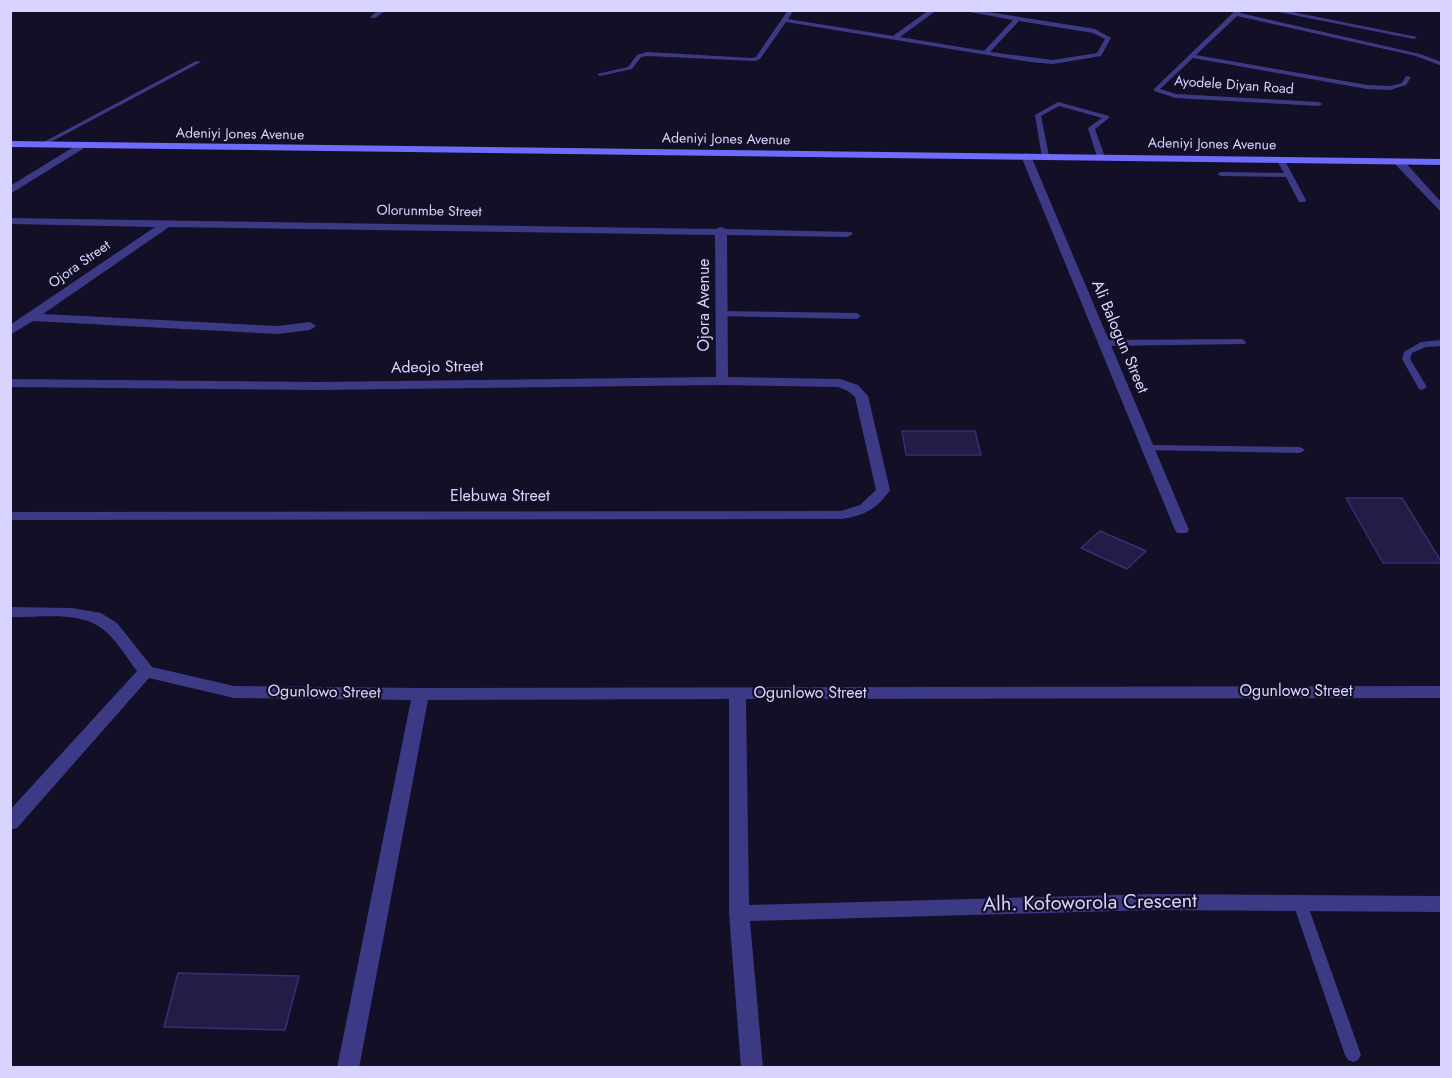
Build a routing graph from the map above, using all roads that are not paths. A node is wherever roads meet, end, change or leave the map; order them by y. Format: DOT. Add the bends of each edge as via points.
graph roads {
  1 [pos="15,10"];
  2 [pos="384,10"];
  3 [pos="791,10"];
  4 [pos="934,10"];
  5 [pos="962,10"];
  6 [pos="1274,11"];
  7 [pos="10,12"];
  8 [pos="1238,12"];
  9 [pos="373,16"];
  10 [pos="1017,19"];
  11 [pos="785,20"];
  12 [pos="1414,37"];
  13 [pos="894,38"];
  14 [pos="985,53"];
  15 [pos="1190,56"];
  16 [pos="198,62"];
  17 [pos="1442,64"];
  18 [pos="600,74"];
  19 [pos="1408,77"];
  20 [pos="1319,104"];
  21 [pos="10,144"];
  22 [pos="43,144"];
  23 [pos="84,145"];
  24 [pos="1026,156"];
  25 [pos="1045,156"];
  26 [pos="1101,157"];
  27 [pos="1280,159"];
  28 [pos="1398,161"];
  29 [pos="1442,162"];
  30 [pos="1221,174"];
  31 [pos="1289,176"];
  32 [pos="10,191"];
  33 [pos="1302,200"];
  34 [pos="1442,210"];
  35 [pos="10,221"];
  36 [pos="166,224"];
  37 [pos="721,230"];
  38 [pos="847,234"];
  39 [pos="721,314"];
  40 [pos="857,316"];
  41 [pos="31,317"];
  42 [pos="310,326"];
  43 [pos="10,331"];
  44 [pos="1242,342"];
  45 [pos="1104,343"];
  46 [pos="1442,343"];
  47 [pos="722,381"];
  48 [pos="10,383"];
  49 [pos="1422,387"];
  50 [pos="861,396"];
  51 [pos="1148,448"];
  52 [pos="1300,450"];
  53 [pos="10,516"];
  54 [pos="1182,530"];
  55 [pos="10,612"];
  56 [pos="146,670"];
  57 [pos="1442,692"];
  58 [pos="421,694"];
  59 [pos="737,694"];
  60 [pos="10,823"];
  61 [pos="1300,903"];
  62 [pos="1442,904"];
  63 [pos="740,913"];
  64 [pos="1353,1055"];
  65 [pos="348,1068"];
  66 [pos="752,1068"];
  1 -- 7 [label="lane"];
  2 -- 9 [label="lane"];
  3 -- 11 [label="lane"];
  4 -- 13 [label="lane"];
  5 -- 10 [label="lane"];
  6 -- 12 [label="lane"];
  8 -- 15 [label="lane, Ayodele Diyan Road"];
  8 -- 17 [label="lane"];
  10 -- 14 [label="lane"];
  10 -- 14 [label="lane" via="1095,31 1108,38 1099,55 1053,62"];
  11 -- 13 [label="lane"];
  11 -- 18 [label="lane" via="758,58 643,55 630,68"];
  13 -- 14 [label="lane"];
  15 -- 19 [label="lane" via="1367,87 1390,88 1404,84"];
  15 -- 20 [label="lane, Ayodele Diyan Road" via="1156,90 1186,97"];
  16 -- 22 [label="lane"];
  21 -- 22 [label="street, Adeniyi Jones Avenue"];
  22 -- 23 [label="street, Adeniyi Jones Avenue"];
  23 -- 24 [label="street, Adeniyi Jones Avenue"];
  23 -- 32 [label="street"];
  24 -- 25 [label="street, Adeniyi Jones Avenue"];
  24 -- 45 [label="street, Ali Balogun Street"];
  25 -- 26 [label="street, Adeniyi Jones Avenue"];
  25 -- 26 [label="lane" via="1038,115 1058,104 1107,117 1091,128"];
  26 -- 27 [label="street, Adeniyi Jones Avenue"];
  27 -- 28 [label="street, Adeniyi Jones Avenue"];
  27 -- 31 [label="lane"];
  28 -- 29 [label="street, Adeniyi Jones Avenue"];
  28 -- 34 [label="street"];
  30 -- 31 [label="lane"];
  31 -- 33 [label="lane"];
  35 -- 36 [label="street, Olorunmbe Street"];
  36 -- 37 [label="street, Olorunmbe Street"];
  36 -- 41 [label="street, Ojora Street"];
  37 -- 38 [label="street, Olorunmbe Street"];
  37 -- 39 [label="street, Ojora Avenue"];
  39 -- 40 [label="lane"];
  39 -- 47 [label="street, Ojora Avenue"];
  41 -- 42 [label="street" via="278,330"];
  41 -- 43 [label="street, Ojora Street"];
  44 -- 45 [label="lane"];
  45 -- 51 [label="street, Ali Balogun Street"];
  46 -- 49 [label="lane" via="1424,344 1408,351 1406,359"];
  47 -- 48 [label="street, Adeojo Street" via="318,386"];
  47 -- 50 [label="street, Adeojo Street" via="840,383"];
  50 -- 53 [label="street, Elebuwa Street" via="883,490 875,503 862,512 841,515"];
  51 -- 52 [label="lane"];
  51 -- 54 [label="street, Ali Balogun Street"];
  55 -- 56 [label="street" via="95,617 111,627"];
  56 -- 58 [label="street, Ogunlowo Street" via="234,692"];
  56 -- 60 [label="street"];
  57 -- 59 [label="street, Ogunlowo Street"];
  58 -- 59 [label="street, Ogunlowo Street"];
  58 -- 65 [label="street"];
  59 -- 63 [label="street"];
  61 -- 62 [label="street, Alh. Kofoworola Crescent"];
  61 -- 63 [label="street, Alh. Kofoworola Crescent" via="1154,902"];
  61 -- 64 [label="lane"];
  63 -- 66 [label="street"];
}
